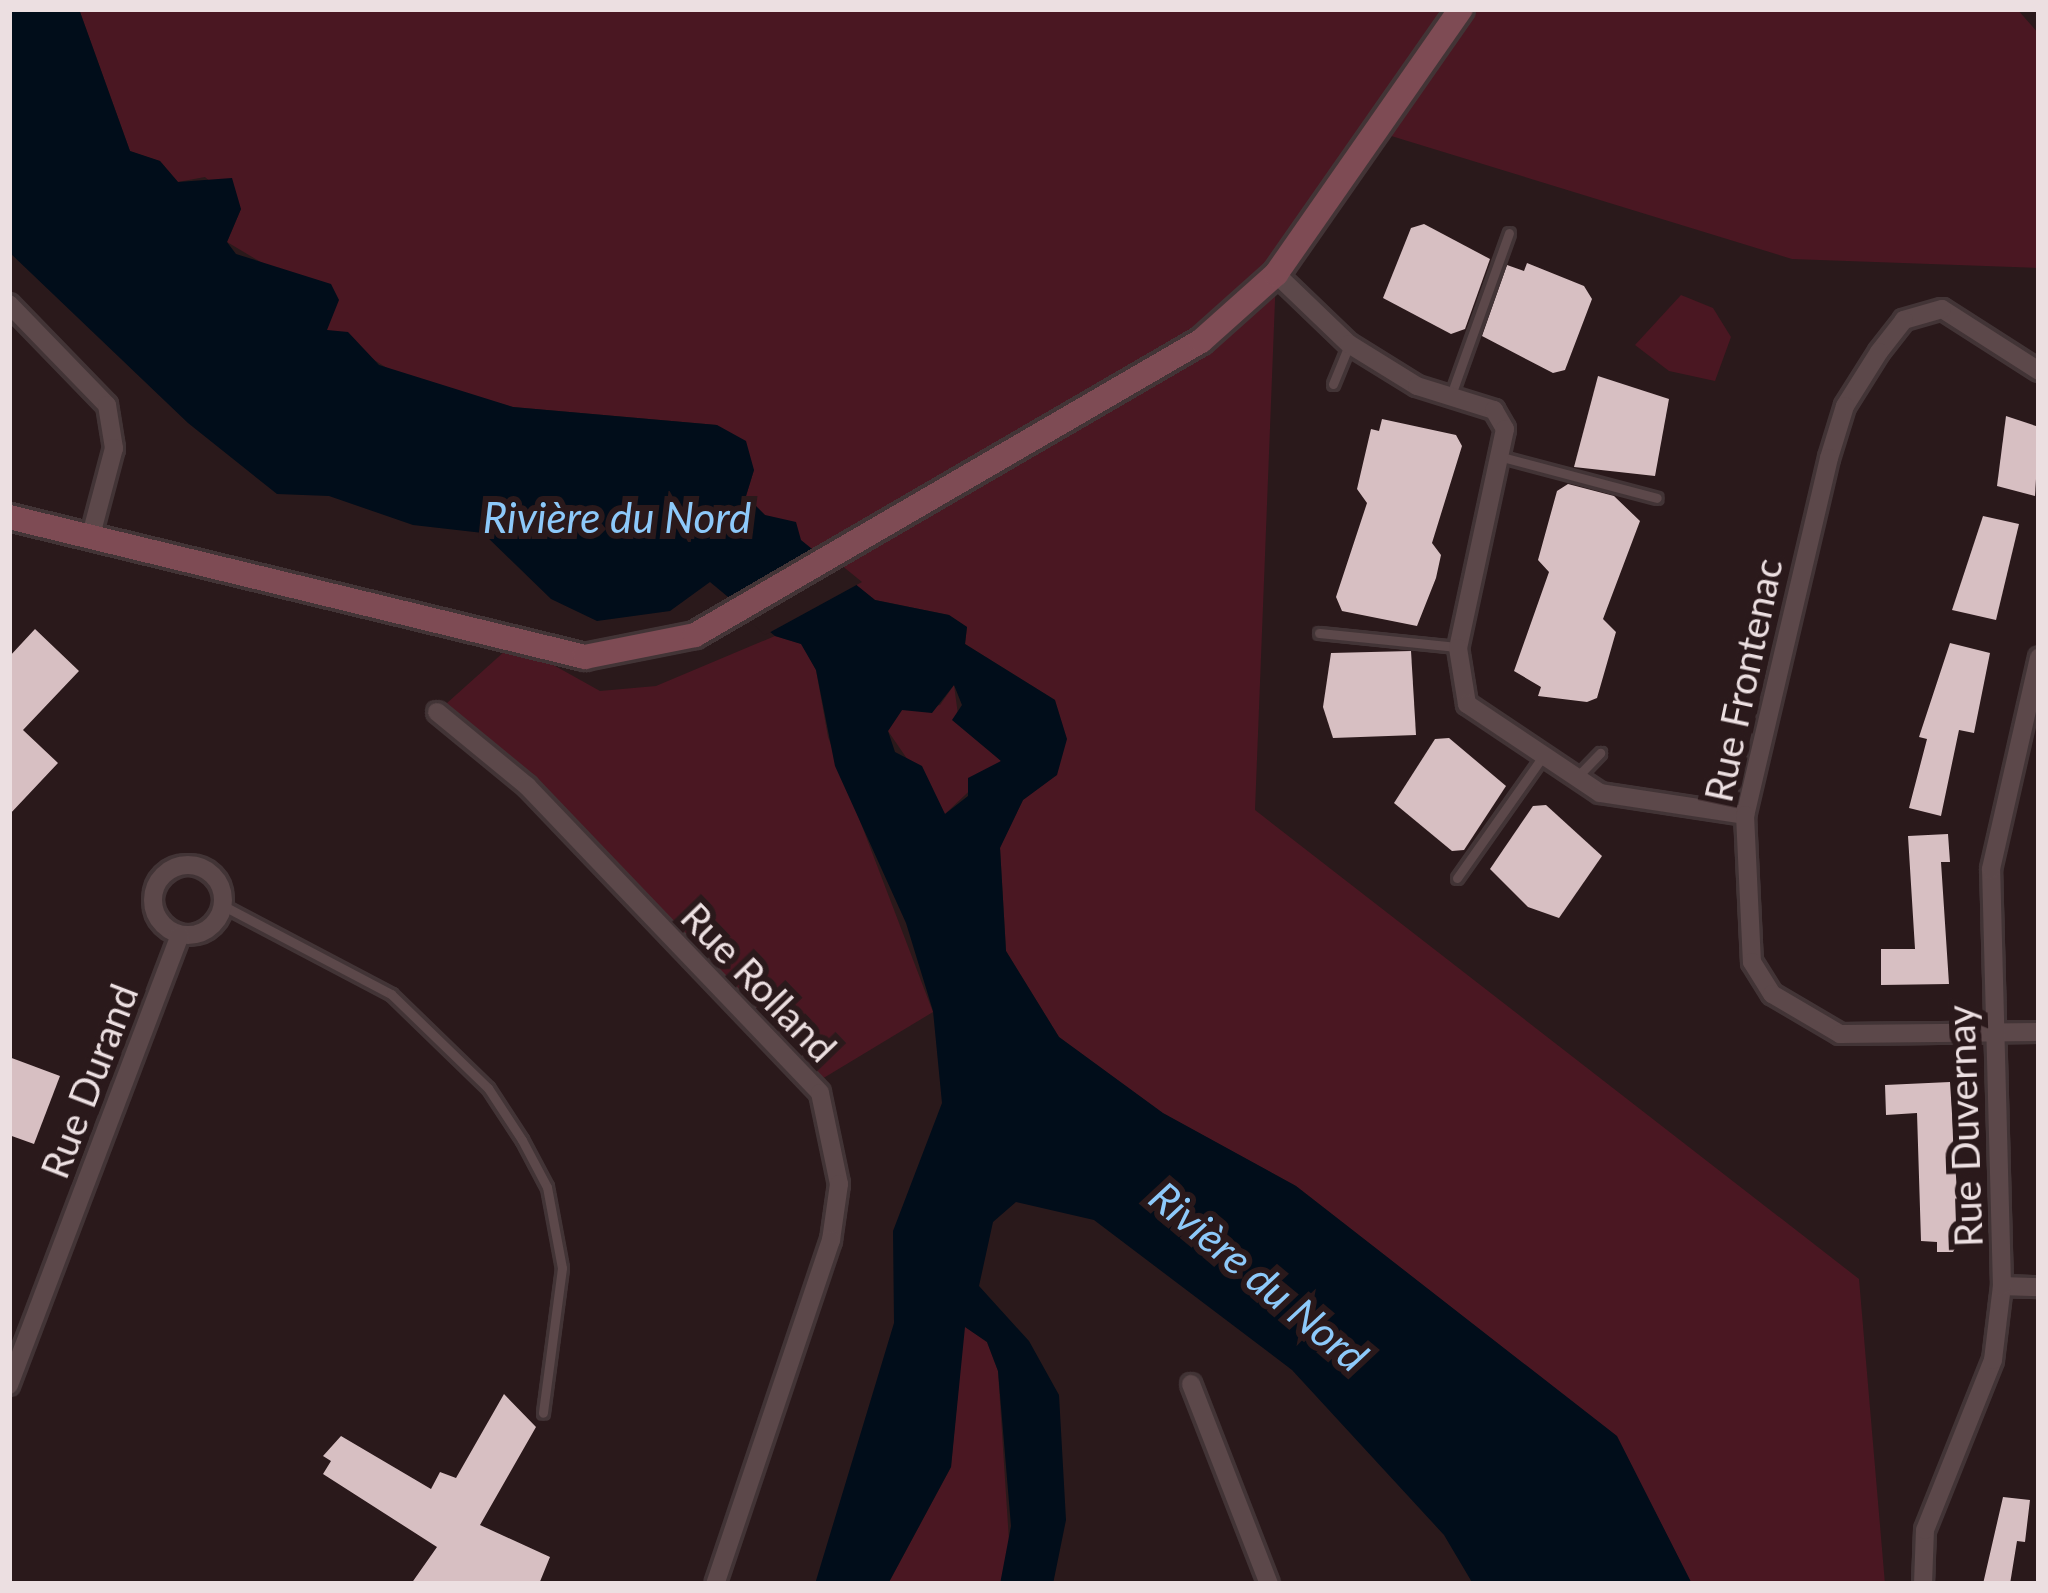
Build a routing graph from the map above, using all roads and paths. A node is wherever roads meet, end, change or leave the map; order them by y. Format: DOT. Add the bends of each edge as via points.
graph roads {
  1 [pos="1461,9"];
  2 [pos="1509,232"];
  3 [pos="1276,274"];
  4 [pos="9,304"];
  5 [pos="1349,344"];
  6 [pos="2039,371"];
  7 [pos="1334,384"];
  8 [pos="1451,395"];
  9 [pos="1502,457"];
  10 [pos="1657,498"];
  11 [pos="9,518"];
  12 [pos="90,539"];
  13 [pos="1319,633"];
  14 [pos="1458,647"];
  15 [pos="2039,657"];
  16 [pos="2035,688"];
  17 [pos="437,712"];
  18 [pos="1600,753"];
  19 [pos="1543,755"];
  20 [pos="1576,778"];
  21 [pos="1745,814"];
  22 [pos="1457,878"];
  23 [pos="224,906"];
  24 [pos="180,934"];
  25 [pos="1994,1031"];
  26 [pos="2039,1032"];
  27 [pos="2002,1286"];
  28 [pos="2039,1287"];
  29 [pos="1191,1384"];
  30 [pos="9,1385"];
  31 [pos="544,1413"];
  32 [pos="715,1584"];
  33 [pos="1270,1584"];
  34 [pos="1923,1584"];
  1 -- 3 [label="street"];
  2 -- 8 [label="lane"];
  3 -- 5 [label="street"];
  3 -- 12 [label="street" via="1151,379 731,617 639,653 585,657"];
  4 -- 12 [label="street" via="107,405 114,448"];
  5 -- 7 [label="lane"];
  5 -- 8 [label="street"];
  6 -- 21 [label="street, Rue Frontenac" via="1942,309 1904,320 1879,352 1845,406 1829,458"];
  8 -- 9 [label="street" via="1494,410 1505,430"];
  9 -- 10 [label="lane"];
  9 -- 14 [label="street"];
  11 -- 12 [label="street"];
  13 -- 14 [label="lane"];
  14 -- 19 [label="street" via="1467,704"];
  15 -- 16 [label="street, Rue Duvernay"];
  16 -- 25 [label="street, Rue Duvernay" via="1991,869"];
  17 -- 32 [label="street, Rue Rolland" via="527,785 820,1093 839,1184 831,1240"];
  18 -- 20 [label="lane"];
  19 -- 20 [label="street"];
  19 -- 22 [label="lane"];
  20 -- 21 [label="street" via="1629,803"];
  21 -- 25 [label="street, Rue Frontenac" via="1752,962 1772,994 1840,1034"];
  23 -- 24 [label="street" via="205,932"];
  23 -- 24 [label="street" via="208,870 166,872 153,906"];
  23 -- 31 [label="lane" via="391,994 488,1088 522,1140 547,1187 562,1268"];
  24 -- 30 [label="street, Rue Durand"];
  25 -- 26 [label="street, Rue Frontenac"];
  25 -- 27 [label="street, Rue Duvernay"];
  27 -- 28 [label="street"];
  27 -- 34 [label="street, Rue Duvernay" via="1993,1360 1924,1530"];
  29 -- 33 [label="street"];
}
